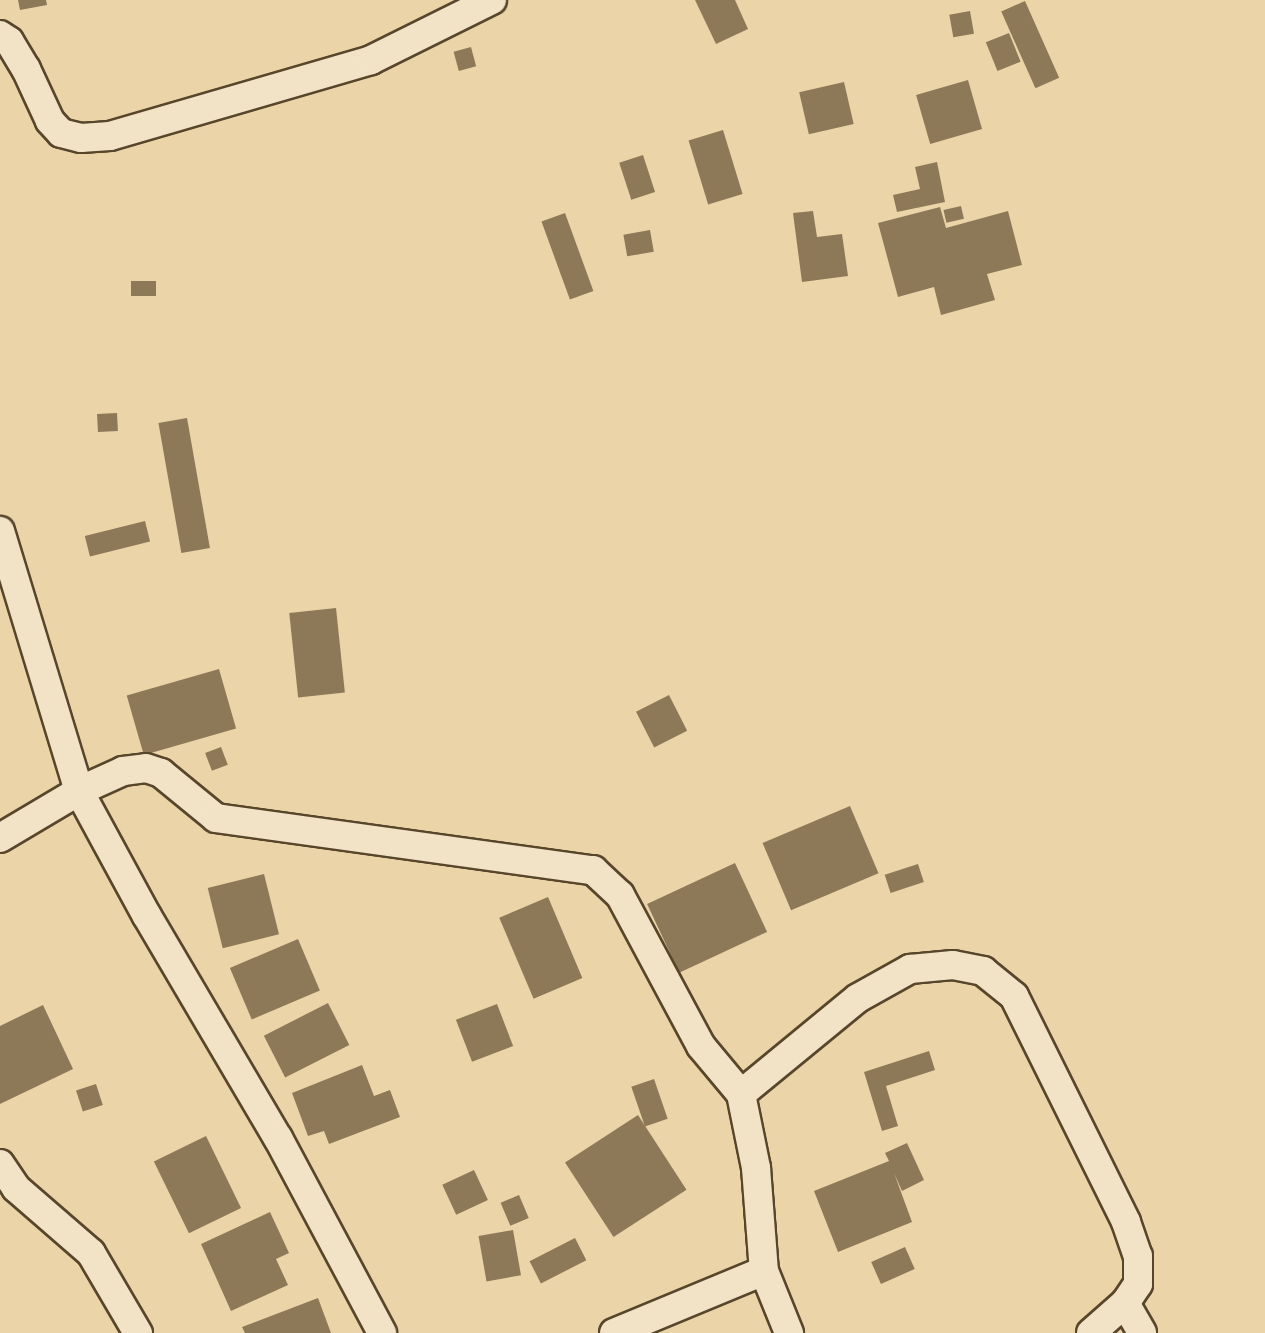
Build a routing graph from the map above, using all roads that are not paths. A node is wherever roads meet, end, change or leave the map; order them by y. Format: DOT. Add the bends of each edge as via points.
graph roads {
  1 [pos="492,0"];
  2 [pos="0,35"];
  3 [pos="0,531"];
  4 [pos="7,578"];
  5 [pos="79,791"];
  6 [pos="0,838"];
  7 [pos="741,1094"];
  8 [pos="0,1164"];
  9 [pos="764,1271"];
  10 [pos="1125,1303"];
  11 [pos="138,1333"];
  12 [pos="382,1333"];
  13 [pos="614,1333"];
  14 [pos="789,1333"];
  15 [pos="1091,1333"];
  16 [pos="1142,1333"];
  1 -- 2 [label="street" via="371,60 110,136 81,138 61,133 50,121 9,41"];
  3 -- 4 [label="street"];
  4 -- 5 [label="street"];
  5 -- 6 [label="street"];
  5 -- 7 [label="street" via="123,771 146,768 161,773 216,818 593,870 620,895 701,1046"];
  5 -- 12 [label="street" via="278,1138"];
  7 -- 9 [label="street" via="756,1168"];
  7 -- 10 [label="street" via="858,998 910,969 953,965 983,971 1014,996 1126,1222 1138,1256 1138,1284"];
  8 -- 11 [label="street" via="16,1188 90,1253"];
  9 -- 13 [label="street"];
  9 -- 14 [label="street"];
  10 -- 15 [label="street"];
  10 -- 16 [label="street"];
}
